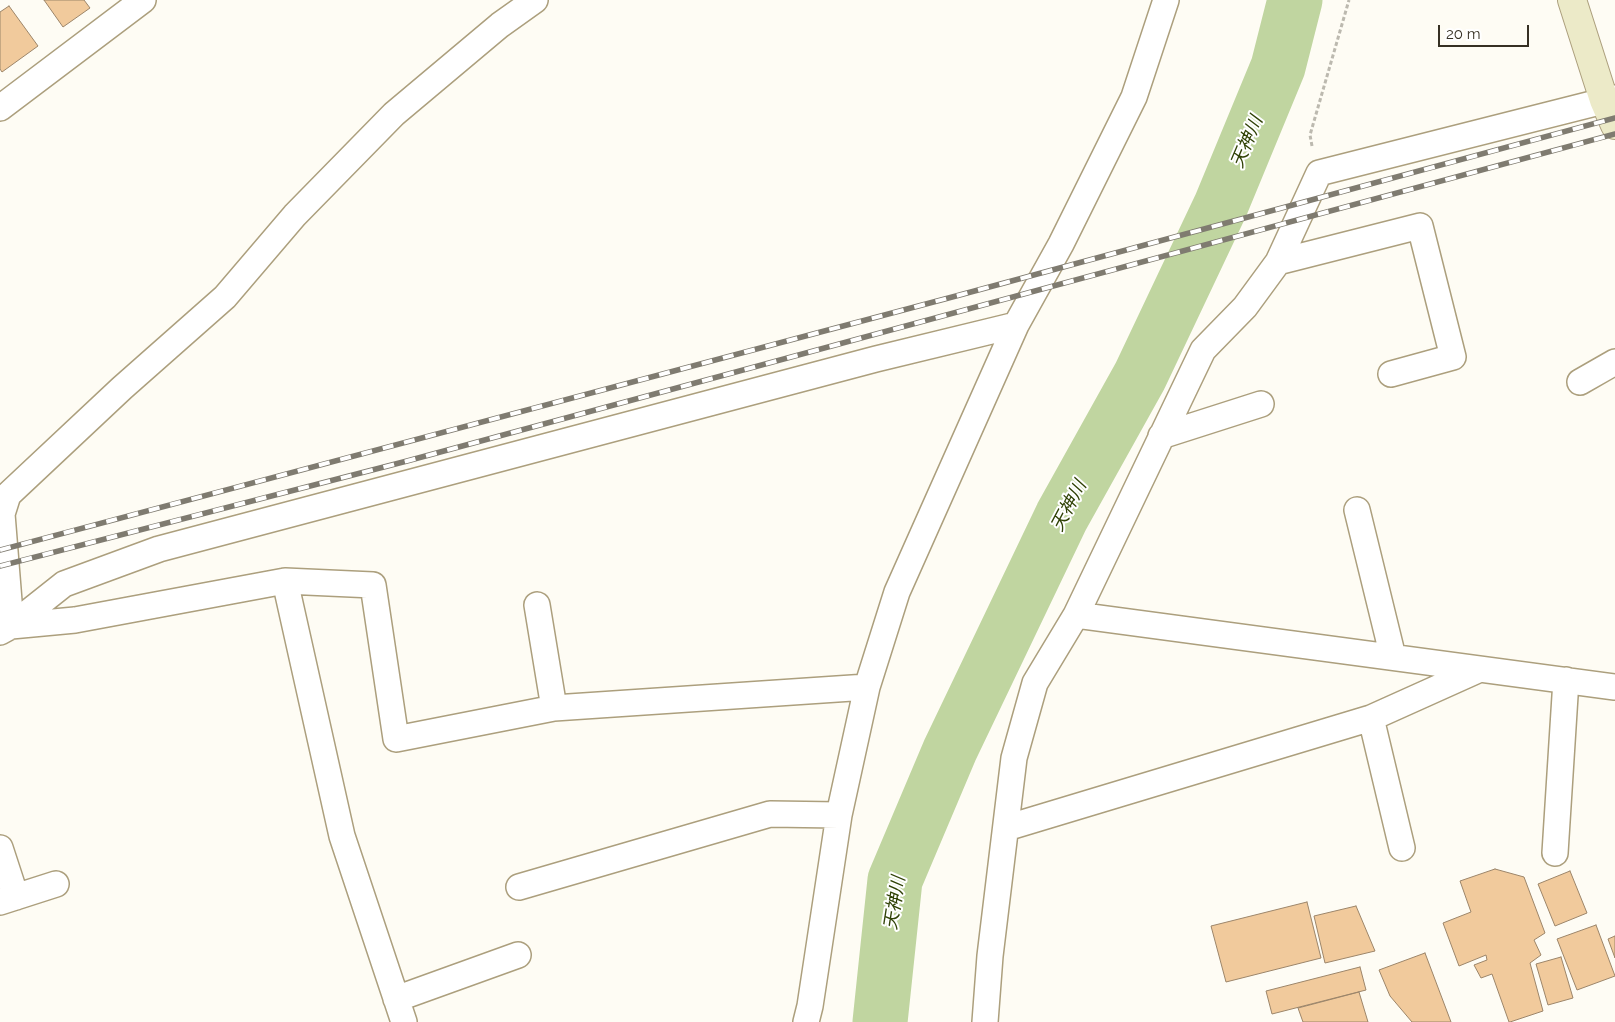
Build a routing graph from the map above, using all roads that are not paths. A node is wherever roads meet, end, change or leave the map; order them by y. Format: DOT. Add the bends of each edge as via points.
graph roads {
  1 [pos="143,0"];
  2 [pos="535,0"];
  3 [pos="1166,0"];
  4 [pos="1572,0"];
  5 [pos="115,8"];
  6 [pos="1609,99"];
  7 [pos="0,108"];
  8 [pos="1615,125"];
  9 [pos="1278,262"];
  10 [pos="1016,325"];
  11 [pos="1615,362"];
  12 [pos="1390,374"];
  13 [pos="1580,382"];
  14 [pos="1261,404"];
  15 [pos="1161,436"];
  16 [pos="4,494"];
  17 [pos="1357,510"];
  18 [pos="285,581"];
  19 [pos="537,605"];
  20 [pos="1076,615"];
  21 [pos="6,629"];
  22 [pos="1393,657"];
  23 [pos="1480,669"];
  24 [pos="1566,680"];
  25 [pos="867,687"];
  26 [pos="1615,687"];
  27 [pos="554,708"];
  28 [pos="1371,718"];
  29 [pos="839,815"];
  30 [pos="1006,828"];
  31 [pos="0,848"];
  32 [pos="1402,848"];
  33 [pos="1555,854"];
  34 [pos="56,884"];
  35 [pos="519,887"];
  36 [pos="8,900"];
  37 [pos="518,955"];
  38 [pos="400,1011"];
  39 [pos="806,1022"];
  40 [pos="985,1022"];
  1 -- 5 [label="street"];
  2 -- 16 [label="street" via="500,25 394,114 295,215 225,297"];
  3 -- 10 [label="street" via="1134,97 1062,244"];
  4 -- 6 [label="main road"];
  5 -- 7 [label="street"];
  6 -- 8 [label="main road"];
  6 -- 9 [label="street" via="1319,173"];
  9 -- 12 [label="street" via="1420,226 1452,357"];
  9 -- 15 [label="street" via="1245,307 1203,350"];
  10 -- 21 [label="street" via="876,359 159,549 64,584"];
  10 -- 25 [label="street" via="897,592"];
  11 -- 13 [label="street"];
  14 -- 15 [label="street"];
  15 -- 20 [label="street"];
  16 -- 21 [label="street"];
  17 -- 22 [label="street"];
  18 -- 21 [label="street" via="75,620"];
  18 -- 27 [label="street" via="373,585 396,739"];
  18 -- 38 [label="street" via="342,836"];
  19 -- 27 [label="street"];
  20 -- 22 [label="street"];
  20 -- 30 [label="street" via="1035,683 1014,758"];
  22 -- 23 [label="street"];
  23 -- 24 [label="street"];
  23 -- 28 [label="street"];
  24 -- 26 [label="street"];
  24 -- 33 [label="street"];
  25 -- 27 [label="street"];
  25 -- 29 [label="street"];
  28 -- 30 [label="street"];
  28 -- 32 [label="street"];
  29 -- 35 [label="street" via="770,814"];
  29 -- 39 [label="street"];
  30 -- 40 [label="street"];
  31 -- 36 [label="street"];
  34 -- 36 [label="street"];
  37 -- 38 [label="street"];
}
